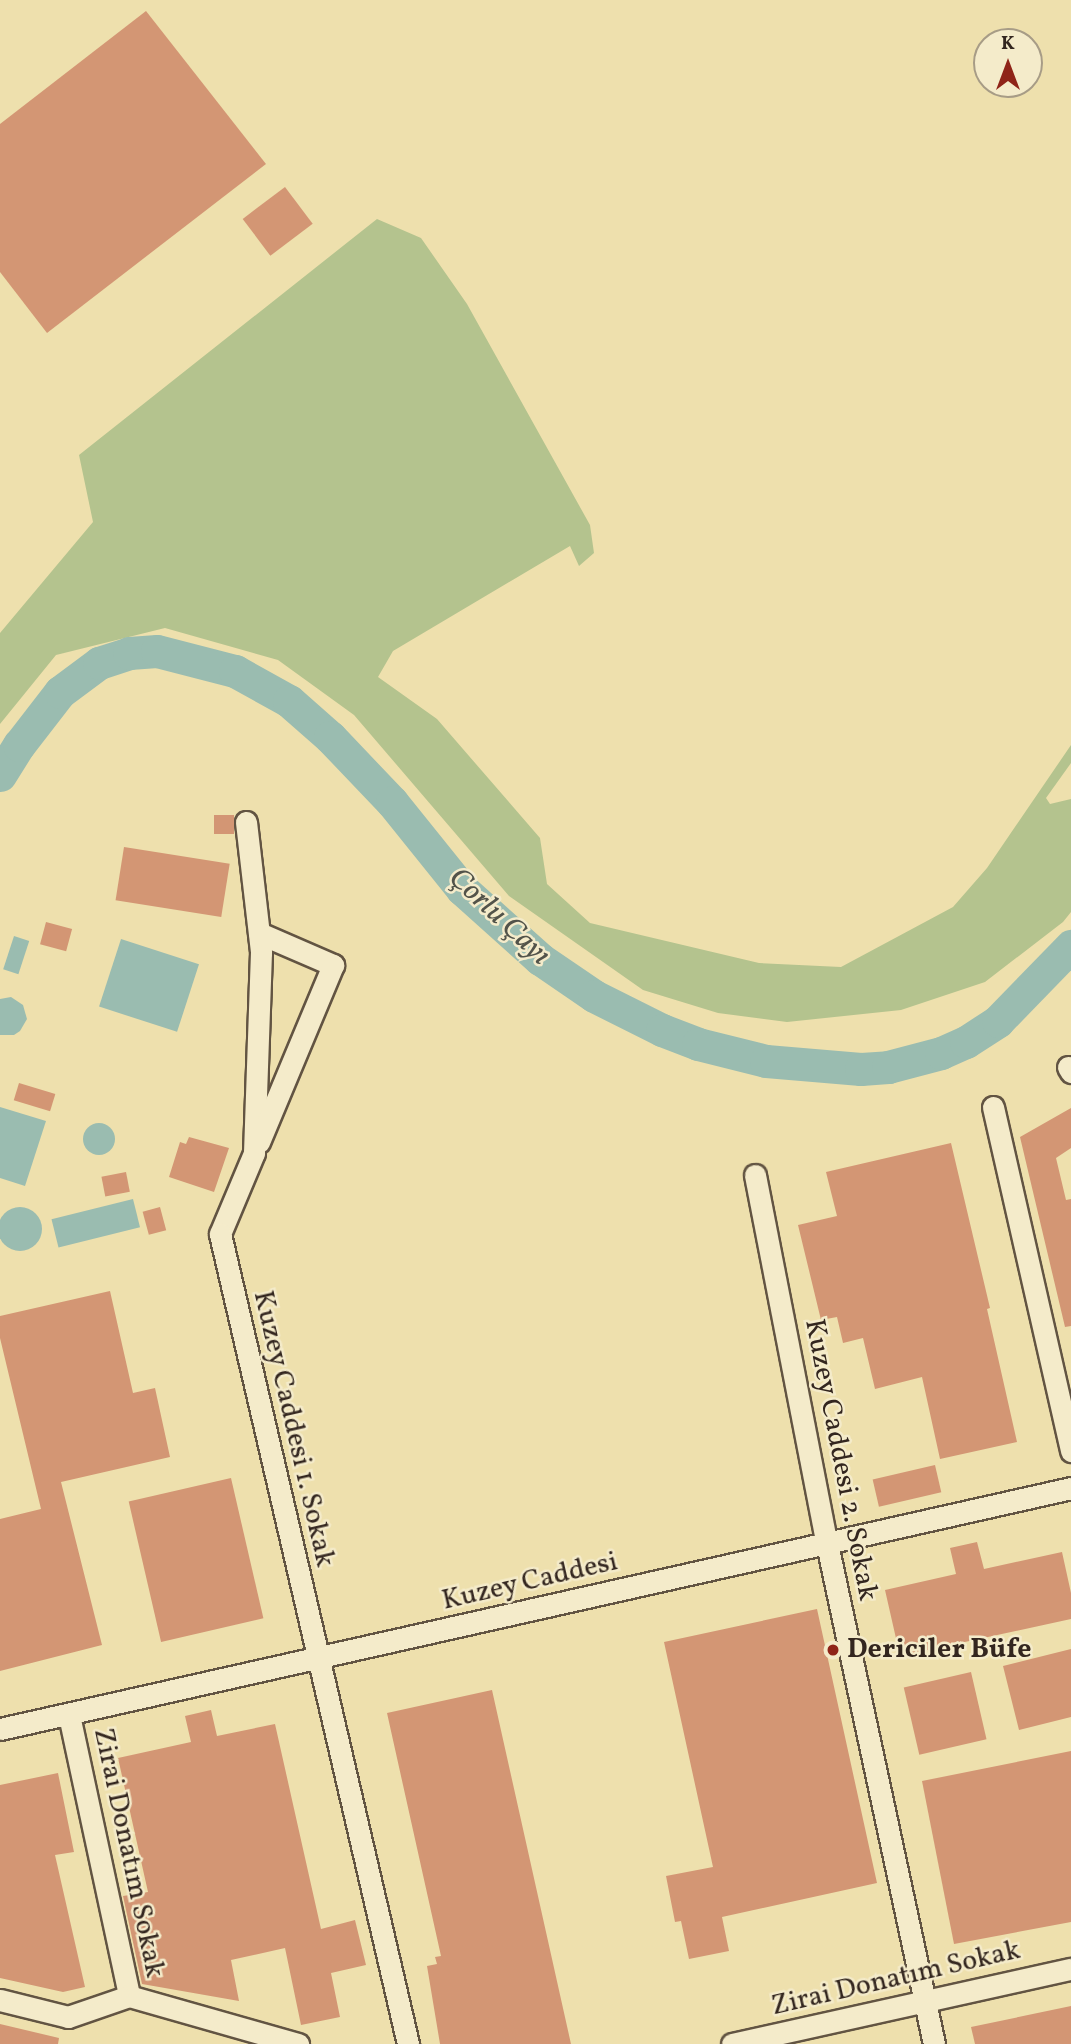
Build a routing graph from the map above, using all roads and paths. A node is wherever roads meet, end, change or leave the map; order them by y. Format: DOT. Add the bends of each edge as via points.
graph roads {
  1 [pos="246,822"];
  2 [pos="259,933"];
  3 [pos="993,1107"];
  4 [pos="254,1153"];
  5 [pos="755,1175"];
  6 [pos="1071,1451"];
  7 [pos="1071,1488"];
  8 [pos="827,1544"];
  9 [pos="316,1659"];
  10 [pos="69,1715"];
  11 [pos="0,1729"];
  12 [pos="1071,1969"];
  13 [pos="129,1996"];
  14 [pos="0,2000"];
  15 [pos="924,2003"];
  16 [pos="298,2044"];
  17 [pos="408,2044"];
  18 [pos="732,2044"];
  19 [pos="934,2044"];
  1 -- 2 [label="street, Kuzey Caddesi 1. Sokak"];
  2 -- 4 [label="street, Kuzey Caddesi 1. Sokak"];
  2 -- 4 [label="street" via="333,965"];
  3 -- 6 [label="street"];
  4 -- 9 [label="street, Kuzey Caddesi 1. Sokak" via="220,1234"];
  5 -- 8 [label="street, Kuzey Caddesi 2. Sokak"];
  7 -- 8 [label="street, Kuzey Caddesi"];
  8 -- 9 [label="street, Kuzey Caddesi"];
  8 -- 15 [label="street, Kuzey Caddesi 2. Sokak"];
  9 -- 10 [label="street, Kuzey Caddesi"];
  9 -- 17 [label="street, Kuzey Caddesi 1. Sokak"];
  10 -- 11 [label="street, Kuzey Caddesi"];
  10 -- 13 [label="street, Zirai Donatım Sokak"];
  12 -- 15 [label="street, Zirai Donatım Sokak"];
  13 -- 14 [label="street" via="68,2017"];
  13 -- 16 [label="street, Zirai Donatım Sokak"];
  15 -- 18 [label="street, Zirai Donatım Sokak"];
  15 -- 19 [label="street, Kuzey Caddesi 2. Sokak"];
}
